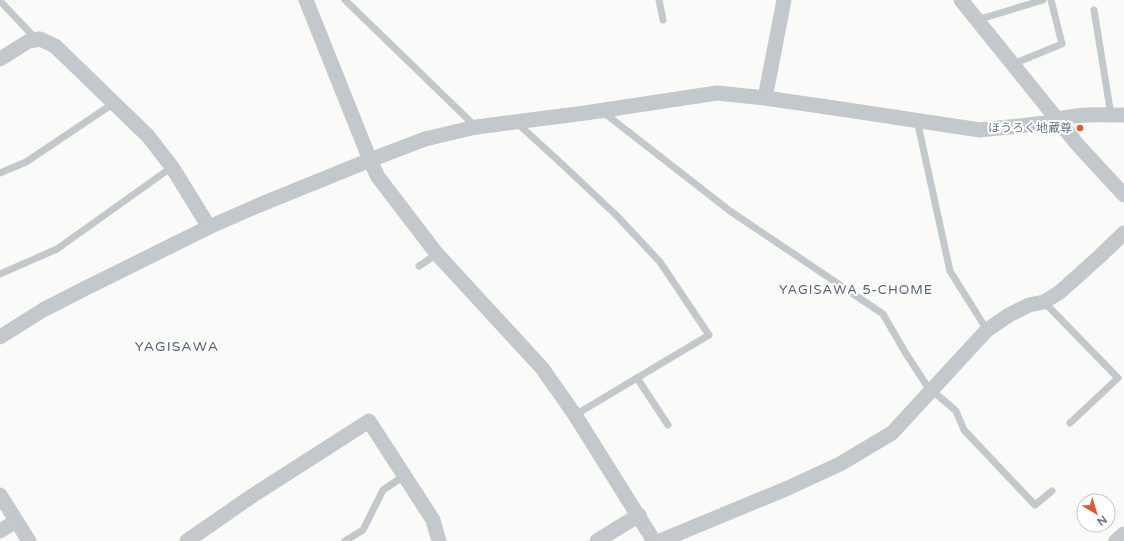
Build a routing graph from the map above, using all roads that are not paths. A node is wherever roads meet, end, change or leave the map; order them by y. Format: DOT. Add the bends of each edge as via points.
graph roads {
  1 [pos="306,0"];
  2 [pos="345,0"];
  3 [pos="659,0"];
  4 [pos="784,0"];
  5 [pos="961,0"];
  6 [pos="1043,0"];
  7 [pos="1051,0"];
  8 [pos="0,2"];
  9 [pos="1094,10"];
  10 [pos="663,20"];
  11 [pos="977,20"];
  12 [pos="36,40"];
  13 [pos="0,59"];
  14 [pos="1013,64"];
  15 [pos="765,98"];
  16 [pos="114,103"];
  17 [pos="602,111"];
  18 [pos="1117,115"];
  19 [pos="1056,118"];
  20 [pos="917,120"];
  21 [pos="516,122"];
  22 [pos="476,127"];
  23 [pos="370,160"];
  24 [pos="172,167"];
  25 [pos="0,173"];
  26 [pos="1124,195"];
  27 [pos="209,227"];
  28 [pos="1124,233"];
  29 [pos="437,254"];
  30 [pos="419,266"];
  31 [pos="0,274"];
  32 [pos="1044,302"];
  33 [pos="987,330"];
  34 [pos="0,337"];
  35 [pos="637,378"];
  36 [pos="932,390"];
  37 [pos="575,415"];
  38 [pos="1070,422"];
  39 [pos="668,425"];
  40 [pos="404,476"];
  41 [pos="1052,491"];
  42 [pos="0,495"];
  43 [pos="639,515"];
  44 [pos="16,521"];
  45 [pos="0,531"];
  46 [pos="1124,534"];
  47 [pos="29,541"];
  48 [pos="187,541"];
  49 [pos="345,541"];
  50 [pos="440,541"];
  51 [pos="597,541"];
  52 [pos="654,541"];
  53 [pos="660,541"];
  54 [pos="1116,541"];
  1 -- 23 [label="street"];
  2 -- 22 [label="lane"];
  3 -- 10 [label="lane"];
  4 -- 15 [label="street"];
  5 -- 11 [label="street"];
  6 -- 11 [label="lane"];
  7 -- 14 [label="lane" via="1062,44"];
  8 -- 12 [label="lane"];
  9 -- 18 [label="lane"];
  11 -- 14 [label="street"];
  12 -- 13 [label="street" via="29,41"];
  12 -- 16 [label="street" via="40,39 55,46"];
  14 -- 19 [label="street"];
  15 -- 17 [label="street" via="717,92"];
  15 -- 20 [label="street"];
  16 -- 24 [label="street" via="148,136"];
  16 -- 25 [label="lane" via="26,162"];
  17 -- 21 [label="street"];
  17 -- 36 [label="lane" via="730,211 884,314 905,352"];
  18 -- 19 [label="street"];
  19 -- 20 [label="street" via="1046,123 980,130"];
  19 -- 26 [label="street"];
  20 -- 33 [label="lane" via="950,272"];
  21 -- 22 [label="street"];
  21 -- 35 [label="lane" via="617,216 660,262 710,335"];
  22 -- 23 [label="street" via="425,140"];
  23 -- 27 [label="street"];
  23 -- 29 [label="street" via="378,177"];
  24 -- 27 [label="street"];
  24 -- 31 [label="lane" via="57,249"];
  27 -- 34 [label="street" via="62,300"];
  28 -- 32 [label="street" via="1060,292"];
  29 -- 30 [label="lane"];
  29 -- 37 [label="street" via="542,368"];
  32 -- 33 [label="street" via="1029,305"];
  32 -- 38 [label="lane" via="1118,378"];
  33 -- 36 [label="street"];
  35 -- 37 [label="lane"];
  35 -- 39 [label="lane"];
  36 -- 41 [label="lane" via="956,411 964,430 1035,505"];
  36 -- 53 [label="street" via="892,433 840,464"];
  37 -- 43 [label="street"];
  40 -- 48 [label="street" via="369,421"];
  40 -- 49 [label="lane" via="383,490 363,530"];
  40 -- 50 [label="street" via="433,520"];
  42 -- 44 [label="street"];
  43 -- 51 [label="street"];
  43 -- 52 [label="street"];
  44 -- 45 [label="street"];
  44 -- 47 [label="street"];
  46 -- 54 [label="street"];
}
